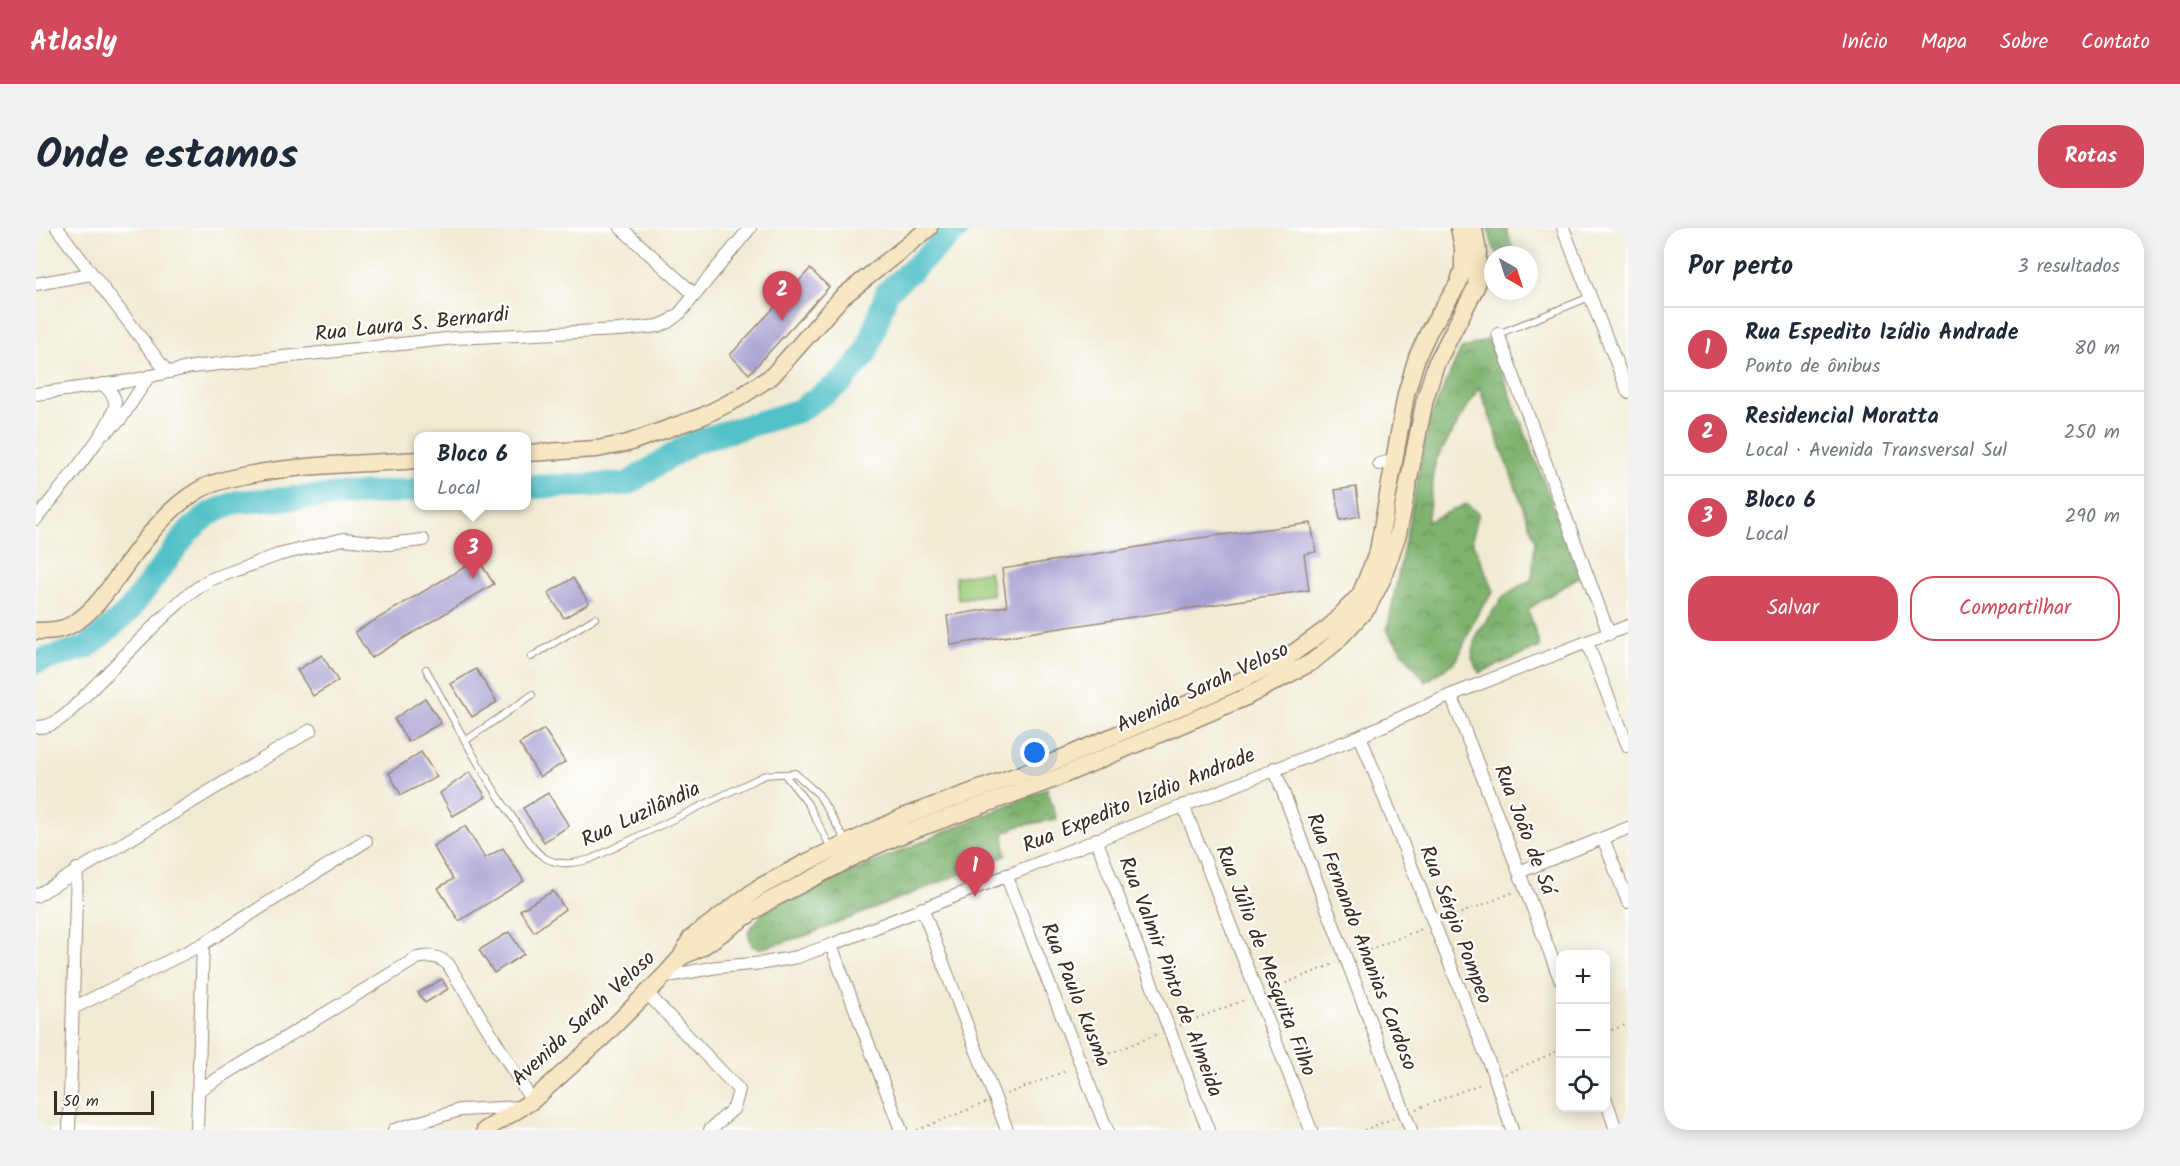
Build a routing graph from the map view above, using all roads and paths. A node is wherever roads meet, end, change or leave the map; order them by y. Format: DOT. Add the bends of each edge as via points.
graph roads {
  1 [pos="57,228"];
  2 [pos="621,228"];
  3 [pos="750,228"];
  4 [pos="929,228"];
  5 [pos="1459,228"];
  6 [pos="1474,228"];
  7 [pos="1563,228"];
  8 [pos="91,274"];
  9 [pos="36,284"];
  10 [pos="695,295"];
  11 [pos="1590,297"];
  12 [pos="1498,334"];
  13 [pos="167,372"];
  14 [pos="149,376"];
  15 [pos="103,384"];
  16 [pos="1628,392"];
  17 [pos="36,394"];
  18 [pos="102,434"];
  19 [pos="531,453"];
  20 [pos="414,460"];
  21 [pos="36,519"];
  22 [pos="423,540"];
  23 [pos="595,618"];
  24 [pos="1628,626"];
  25 [pos="36,631"];
  26 [pos="1609,634"];
  27 [pos="1587,642"];
  28 [pos="531,657"];
  29 [pos="426,669"];
  30 [pos="532,695"];
  31 [pos="1451,695"];
  32 [pos="36,727"];
  33 [pos="311,730"];
  34 [pos="1360,736"];
  35 [pos="465,741"];
  36 [pos="1628,746"];
  37 [pos="1274,768"];
  38 [pos="785,775"];
  39 [pos="1183,806"];
  40 [pos="1628,828"];
  41 [pos="1603,838"];
  42 [pos="1096,839"];
  43 [pos="366,841"];
  44 [pos="843,854"];
  45 [pos="77,869"];
  46 [pos="1519,872"];
  47 [pos="1006,874"];
  48 [pos="1525,887"];
  49 [pos="36,896"];
  50 [pos="1628,902"];
  51 [pos="922,908"];
  52 [pos="1434,924"];
  53 [pos="203,944"];
  54 [pos="831,945"];
  55 [pos="1347,958"];
  56 [pos="1556,968"];
  57 [pos="663,977"];
  58 [pos="646,992"];
  59 [pos="1258,994"];
  60 [pos="73,1008"];
  61 [pos="1628,1024"];
  62 [pos="1169,1029"];
  63 [pos="1610,1030"];
  64 [pos="1556,1052"];
  65 [pos="1083,1064"];
  66 [pos="1495,1078"];
  67 [pos="199,1090"];
  68 [pos="996,1099"];
  69 [pos="528,1104"];
  70 [pos="1609,1112"];
  71 [pos="1405,1113"];
  72 [pos="69,1130"];
  73 [pos="197,1130"];
  74 [pos="394,1130"];
  75 [pos="485,1130"];
  76 [pos="710,1130"];
  77 [pos="901,1130"];
  78 [pos="917,1130"];
  79 [pos="1007,1130"];
  80 [pos="1107,1130"];
  81 [pos="1208,1130"];
  82 [pos="1311,1130"];
  83 [pos="1364,1130"];
  84 [pos="1411,1130"];
  85 [pos="1512,1130"];
  86 [pos="1616,1130"];
  1 -- 8 [label="street"];
  2 -- 10 [label="street"];
  3 -- 10 [label="street, Rua Laura S. Bernardi"];
  4 -- 19 [label="main road" via="841,298 772,376 737,399 704,416 628,443"];
  5 -- 44 [label="main road, Avenida Sarah Veloso" via="1463,269 1416,357 1387,462 1378,551 1359,595 1328,628 1285,659 1238,682 1046,765 905,816"];
  6 -- 44 [label="main road, Avenida Sarah Veloso" via="1478,252 1476,287 1433,373 1398,534 1383,576 1368,607 1350,628 1312,662 1246,697 1052,780"];
  7 -- 11 [label="street"];
  8 -- 9 [label="street"];
  8 -- 13 [label="street"];
  10 -- 13 [label="street, Rua Laura S. Bernardi" via="680,313 658,326 466,337"];
  11 -- 12 [label="lane"];
  11 -- 16 [label="street"];
  12 -- 26 [label="street"];
  13 -- 14 [label="street, Rua Laura S. Bernardi"];
  14 -- 15 [label="street, Rua Laura S. Bernardi"];
  14 -- 18 [label="street" via="120,420"];
  15 -- 17 [label="street, Rua Laura S. Bernardi"];
  15 -- 18 [label="street" via="115,404"];
  18 -- 21 [label="street"];
  20 -- 25 [label="main road" via="262,472 200,489 176,505 93,608 71,625 54,631"];
  22 -- 32 [label="street" via="387,544 344,539 278,555 209,580 157,623 68,713 56,723"];
  23 -- 28 [label="lane"];
  24 -- 26 [label="street, Rua Expedito Izídio Andrade"];
  26 -- 27 [label="street, Rua Expedito Izídio Andrade"];
  27 -- 31 [label="street, Rua Expedito Izídio Andrade"];
  27 -- 36 [label="street"];
  29 -- 35 [label="lane, Rua Luzilândia"];
  30 -- 35 [label="lane"];
  31 -- 34 [label="street, Rua Expedito Izídio Andrade"];
  31 -- 46 [label="street, Rua João de Sá"];
  33 -- 45 [label="street"];
  34 -- 37 [label="street, Rua Expedito Izídio Andrade"];
  34 -- 52 [label="street, Rua Sérgio Pompeo"];
  35 -- 38 [label="lane, Rua Luzilândia" via="537,852 560,863 591,859 763,776"];
  37 -- 39 [label="street, Rua Expedito Izídio Andrade"];
  37 -- 55 [label="street, Rua Fernando Ananias Cardoso"];
  38 -- 44 [label="lane"];
  38 -- 44 [label="lane" via="795,773 819,795"];
  39 -- 42 [label="street, Rua Expedito Izídio Andrade"];
  39 -- 59 [label="street, Rua Júlio de Mesquita Filho"];
  40 -- 41 [label="street"];
  41 -- 46 [label="street"];
  41 -- 50 [label="street"];
  42 -- 47 [label="street, Rua Expedito Izídio Andrade"];
  42 -- 62 [label="street, Rua Valmir Pinto de Almeida"];
  43 -- 53 [label="street"];
  44 -- 57 [label="main road, Avenida Sarah Veloso" via="807,862 758,888 691,938"];
  45 -- 49 [label="street"];
  45 -- 60 [label="street"];
  46 -- 48 [label="street, Rua João de Sá"];
  47 -- 51 [label="street, Rua Expedito Izídio Andrade"];
  47 -- 65 [label="street, Rua Paulo Kusma"];
  48 -- 52 [label="path"];
  48 -- 56 [label="street, Rua João de Sá"];
  51 -- 54 [label="street, Rua Expedito Izídio Andrade"];
  51 -- 68 [label="street"];
  52 -- 55 [label="path"];
  52 -- 66 [label="street, Rua Sérgio Pompeo"];
  53 -- 60 [label="street"];
  53 -- 67 [label="street"];
  54 -- 57 [label="street, Rua Expedito Izídio Andrade" via="786,959"];
  54 -- 77 [label="street"];
  55 -- 59 [label="path"];
  55 -- 71 [label="street, Rua Fernando Ananias Cardoso"];
  57 -- 58 [label="main road, Avenida Sarah Veloso"];
  58 -- 69 [label="main road, Avenida Sarah Veloso" via="602,1038"];
  58 -- 76 [label="street" via="739,1090 734,1108"];
  59 -- 62 [label="path"];
  59 -- 82 [label="street, Rua Júlio de Mesquita Filho"];
  60 -- 72 [label="street"];
  61 -- 63 [label="path"];
  62 -- 65 [label="path"];
  62 -- 81 [label="street, Rua Valmir Pinto de Almeida"];
  64 -- 66 [label="path"];
  65 -- 68 [label="path"];
  65 -- 80 [label="street, Rua Paulo Kusma"];
  66 -- 71 [label="path"];
  66 -- 85 [label="street, Rua Sérgio Pompeo"];
  67 -- 69 [label="street" via="417,958 427,956 439,957 448,964"];
  67 -- 73 [label="street"];
  68 -- 78 [label="path"];
  68 -- 79 [label="street"];
  69 -- 74 [label="street" via="460,1110"];
  69 -- 75 [label="main road, Avenida Sarah Veloso"];
  70 -- 86 [label="street"];
  71 -- 83 [label="path"];
  71 -- 84 [label="street, Rua Fernando Ananias Cardoso"];
}
